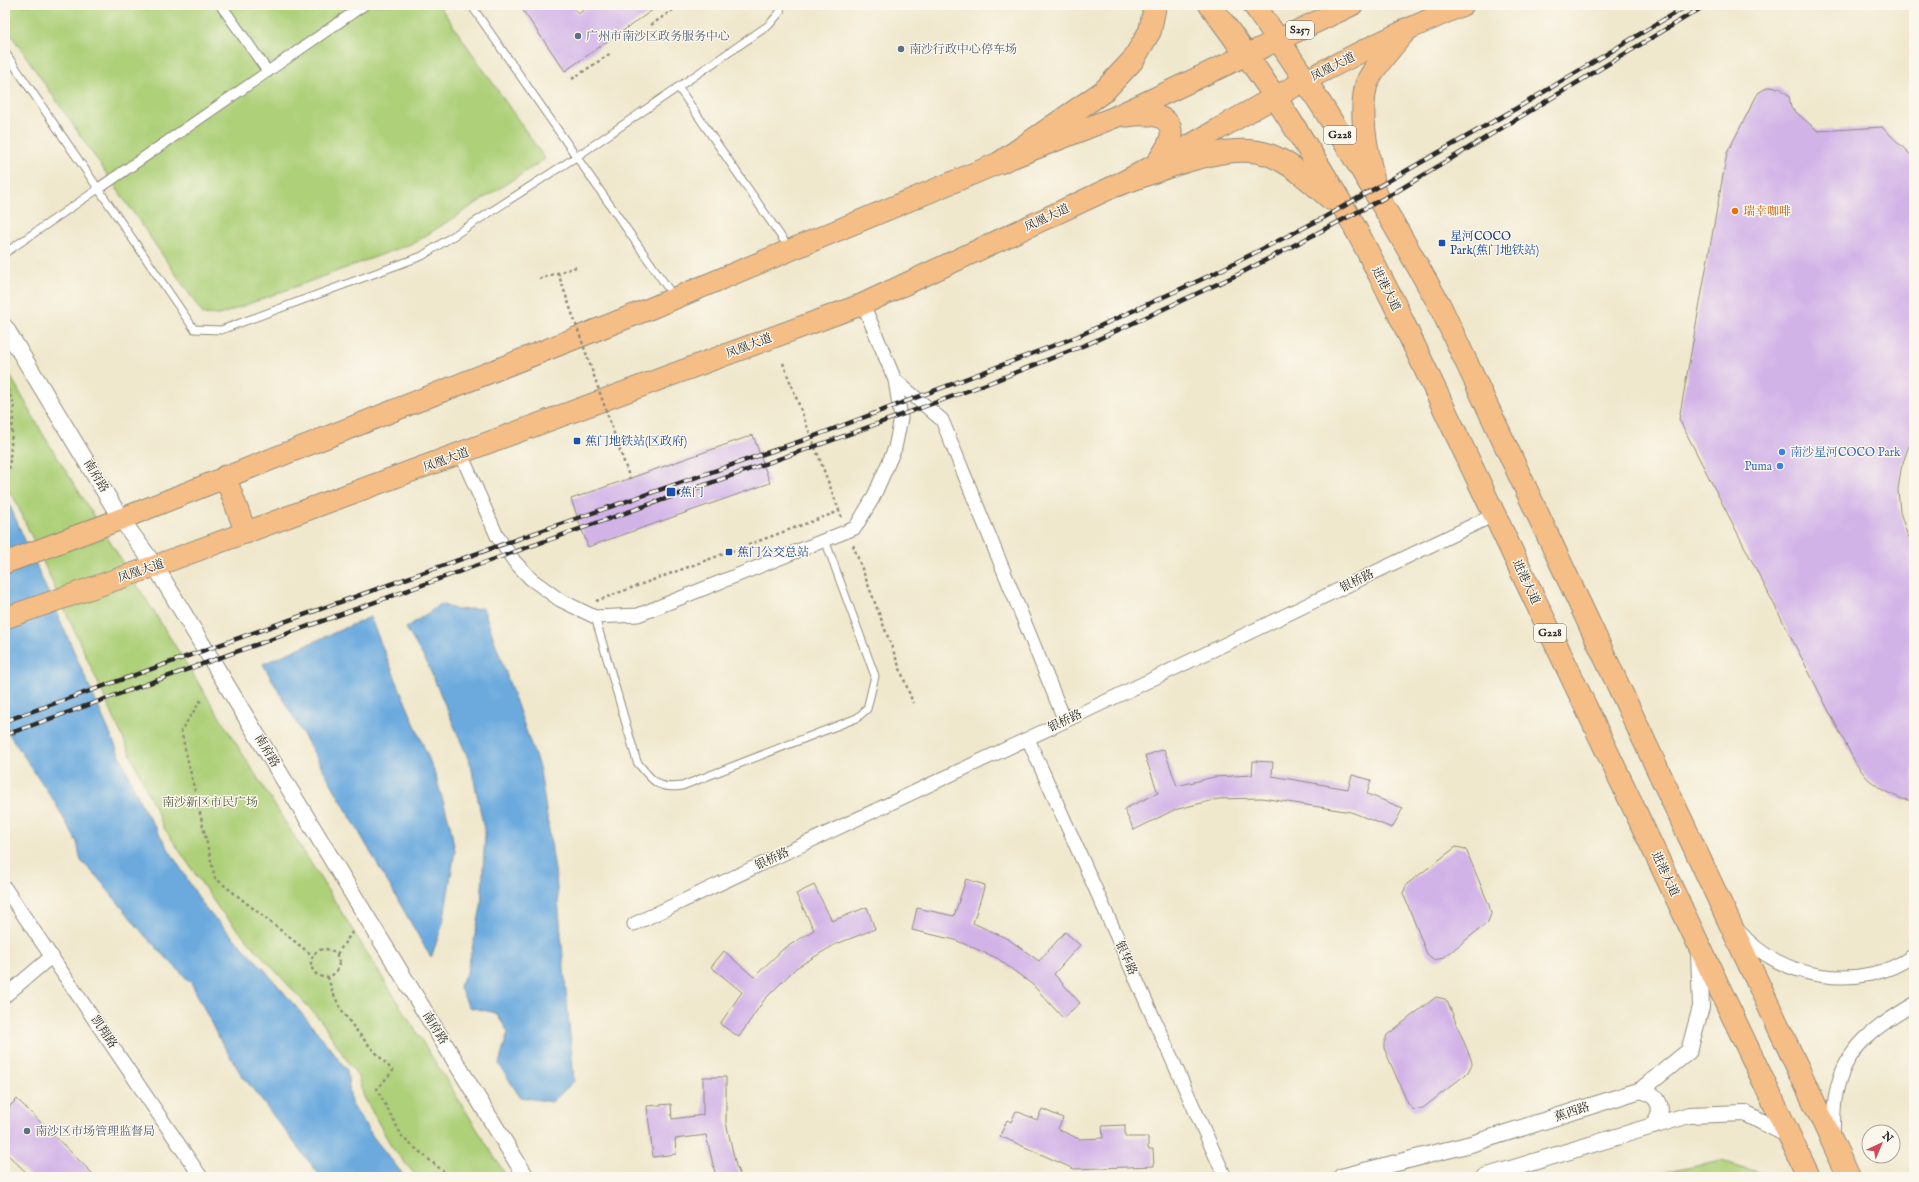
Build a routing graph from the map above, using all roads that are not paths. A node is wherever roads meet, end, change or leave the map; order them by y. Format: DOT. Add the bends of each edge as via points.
graph roads {
  1 [pos="222,5"];
  2 [pos="364,5"];
  3 [pos="471,5"];
  4 [pos="781,5"];
  5 [pos="1155,5"];
  6 [pos="1210,5"];
  7 [pos="1254,5"];
  8 [pos="1352,5"];
  9 [pos="1463,5"];
  10 [pos="1407,29"];
  11 [pos="1279,40"];
  12 [pos="5,52"];
  13 [pos="1248,55"];
  14 [pos="268,72"];
  15 [pos="1306,81"];
  16 [pos="678,87"];
  17 [pos="1276,97"];
  18 [pos="1116,116"];
  19 [pos="576,157"];
  20 [pos="1001,162"];
  21 [pos="1154,166"];
  22 [pos="1117,185"];
  23 [pos="98,189"];
  24 [pos="1375,190"];
  25 [pos="1344,209"];
  26 [pos="790,250"];
  27 [pos="5,253"];
  28 [pos="674,298"];
  29 [pos="863,304"];
  30 [pos="5,327"];
  31 [pos="895,380"];
  32 [pos="461,454"];
  33 [pos="225,476"];
  34 [pos="1494,515"];
  35 [pos="121,519"];
  36 [pos="246,533"];
  37 [pos="824,540"];
  38 [pos="5,563"];
  39 [pos="155,566"];
  40 [pos="595,617"];
  41 [pos="5,618"];
  42 [pos="1065,721"];
  43 [pos="1028,739"];
  44 [pos="5,888"];
  45 [pos="1727,917"];
  46 [pos="634,924"];
  47 [pos="1699,947"];
  48 [pos="1914,955"];
  49 [pos="52,956"];
  50 [pos="5,996"];
  51 [pos="1914,1004"];
  52 [pos="1641,1090"];
  53 [pos="1653,1126"];
  54 [pos="1790,1136"];
  55 [pos="1833,1143"];
  56 [pos="1849,1176"];
  57 [pos="201,1177"];
  58 [pos="526,1177"];
  59 [pos="1225,1177"];
  60 [pos="1341,1177"];
  61 [pos="1484,1177"];
  62 [pos="1809,1177"];
  1 -- 14 [label="street"];
  2 -- 14 [label="street"];
  3 -- 19 [label="lane"];
  4 -- 16 [label="lane" via="780,12 769,25"];
  5 -- 20 [label="highway" via="1150,31 1133,60 1104,91"];
  6 -- 13 [label="highway, 进港大道 / G228"];
  7 -- 11 [label="highway, G228"];
  8 -- 11 [label="main road, S257"];
  9 -- 10 [label="main road, 凤凰大道"];
  10 -- 15 [label="main road, 凤凰大道"];
  10 -- 24 [label="highway" via="1366,85 1363,109 1365,135"];
  11 -- 13 [label="main road, S257"];
  11 -- 15 [label="highway, G228"];
  12 -- 23 [label="lane"];
  13 -- 17 [label="highway, 进港大道 / G228"];
  13 -- 18 [label="main road"];
  14 -- 23 [label="street"];
  15 -- 17 [label="main road, 凤凰大道"];
  15 -- 24 [label="highway, G228"];
  16 -- 19 [label="lane"];
  16 -- 26 [label="lane"];
  17 -- 21 [label="main road, 凤凰大道"];
  17 -- 25 [label="highway, 进港大道 / G228"];
  18 -- 20 [label="main road"];
  18 -- 21 [label="main road" via="1143,114 1167,121 1171,127 1171,136"];
  19 -- 23 [label="lane" via="422,256 221,330 194,329"];
  19 -- 28 [label="lane"];
  20 -- 26 [label="main road"];
  21 -- 22 [label="main road, 凤凰大道"];
  22 -- 25 [label="highway" via="1216,152 1243,150 1272,155 1295,169"];
  22 -- 29 [label="main road, 凤凰大道"];
  23 -- 27 [label="lane"];
  24 -- 45 [label="highway, G228" via="1440,306"];
  25 -- 34 [label="highway, 进港大道 / G228" via="1392,299"];
  26 -- 28 [label="main road"];
  28 -- 33 [label="main road"];
  29 -- 31 [label="street"];
  29 -- 32 [label="main road, 凤凰大道"];
  30 -- 35 [label="street, 南府路"];
  31 -- 37 [label="street" via="901,418 895,448 873,498 855,528"];
  31 -- 42 [label="street" via="942,420"];
  32 -- 36 [label="main road, 凤凰大道"];
  32 -- 40 [label="street" via="497,536 514,562 531,579 560,600"];
  33 -- 35 [label="main road"];
  33 -- 36 [label="main road"];
  34 -- 42 [label="street, 银桥路"];
  34 -- 47 [label="highway, 进港大道 / G228"];
  35 -- 38 [label="main road"];
  35 -- 39 [label="street, 南府路"];
  36 -- 39 [label="main road, 凤凰大道"];
  37 -- 40 [label="street" via="638,615"];
  37 -- 40 [label="lane" via="875,676 867,708 857,718 682,786 669,788 658,784 637,762"];
  39 -- 41 [label="main road, 凤凰大道"];
  39 -- 58 [label="street, 南府路"];
  42 -- 43 [label="street, 银桥路"];
  43 -- 46 [label="street, 银桥路"];
  43 -- 59 [label="street, 银华路"];
  44 -- 49 [label="street, 凯翔路"];
  45 -- 48 [label="street" via="1744,937 1763,953 1786,966 1810,974 1862,976 1886,970"];
  45 -- 55 [label="highway, G228"];
  47 -- 52 [label="street, 蕉西路" via="1701,1006 1689,1051"];
  47 -- 54 [label="highway, 进港大道 / G228"];
  49 -- 50 [label="street"];
  49 -- 57 [label="street, 凯翔路"];
  51 -- 55 [label="street" via="1874,1029 1860,1042 1849,1058 1836,1094"];
  52 -- 53 [label="street" via="1651,1093 1660,1109 1659,1118"];
  52 -- 60 [label="street, 蕉西路" via="1471,1144"];
  53 -- 54 [label="street" via="1689,1115 1745,1113"];
  53 -- 61 [label="street"];
  54 -- 62 [label="highway, 进港大道 / G228"];
  55 -- 56 [label="highway, G228"];
}
